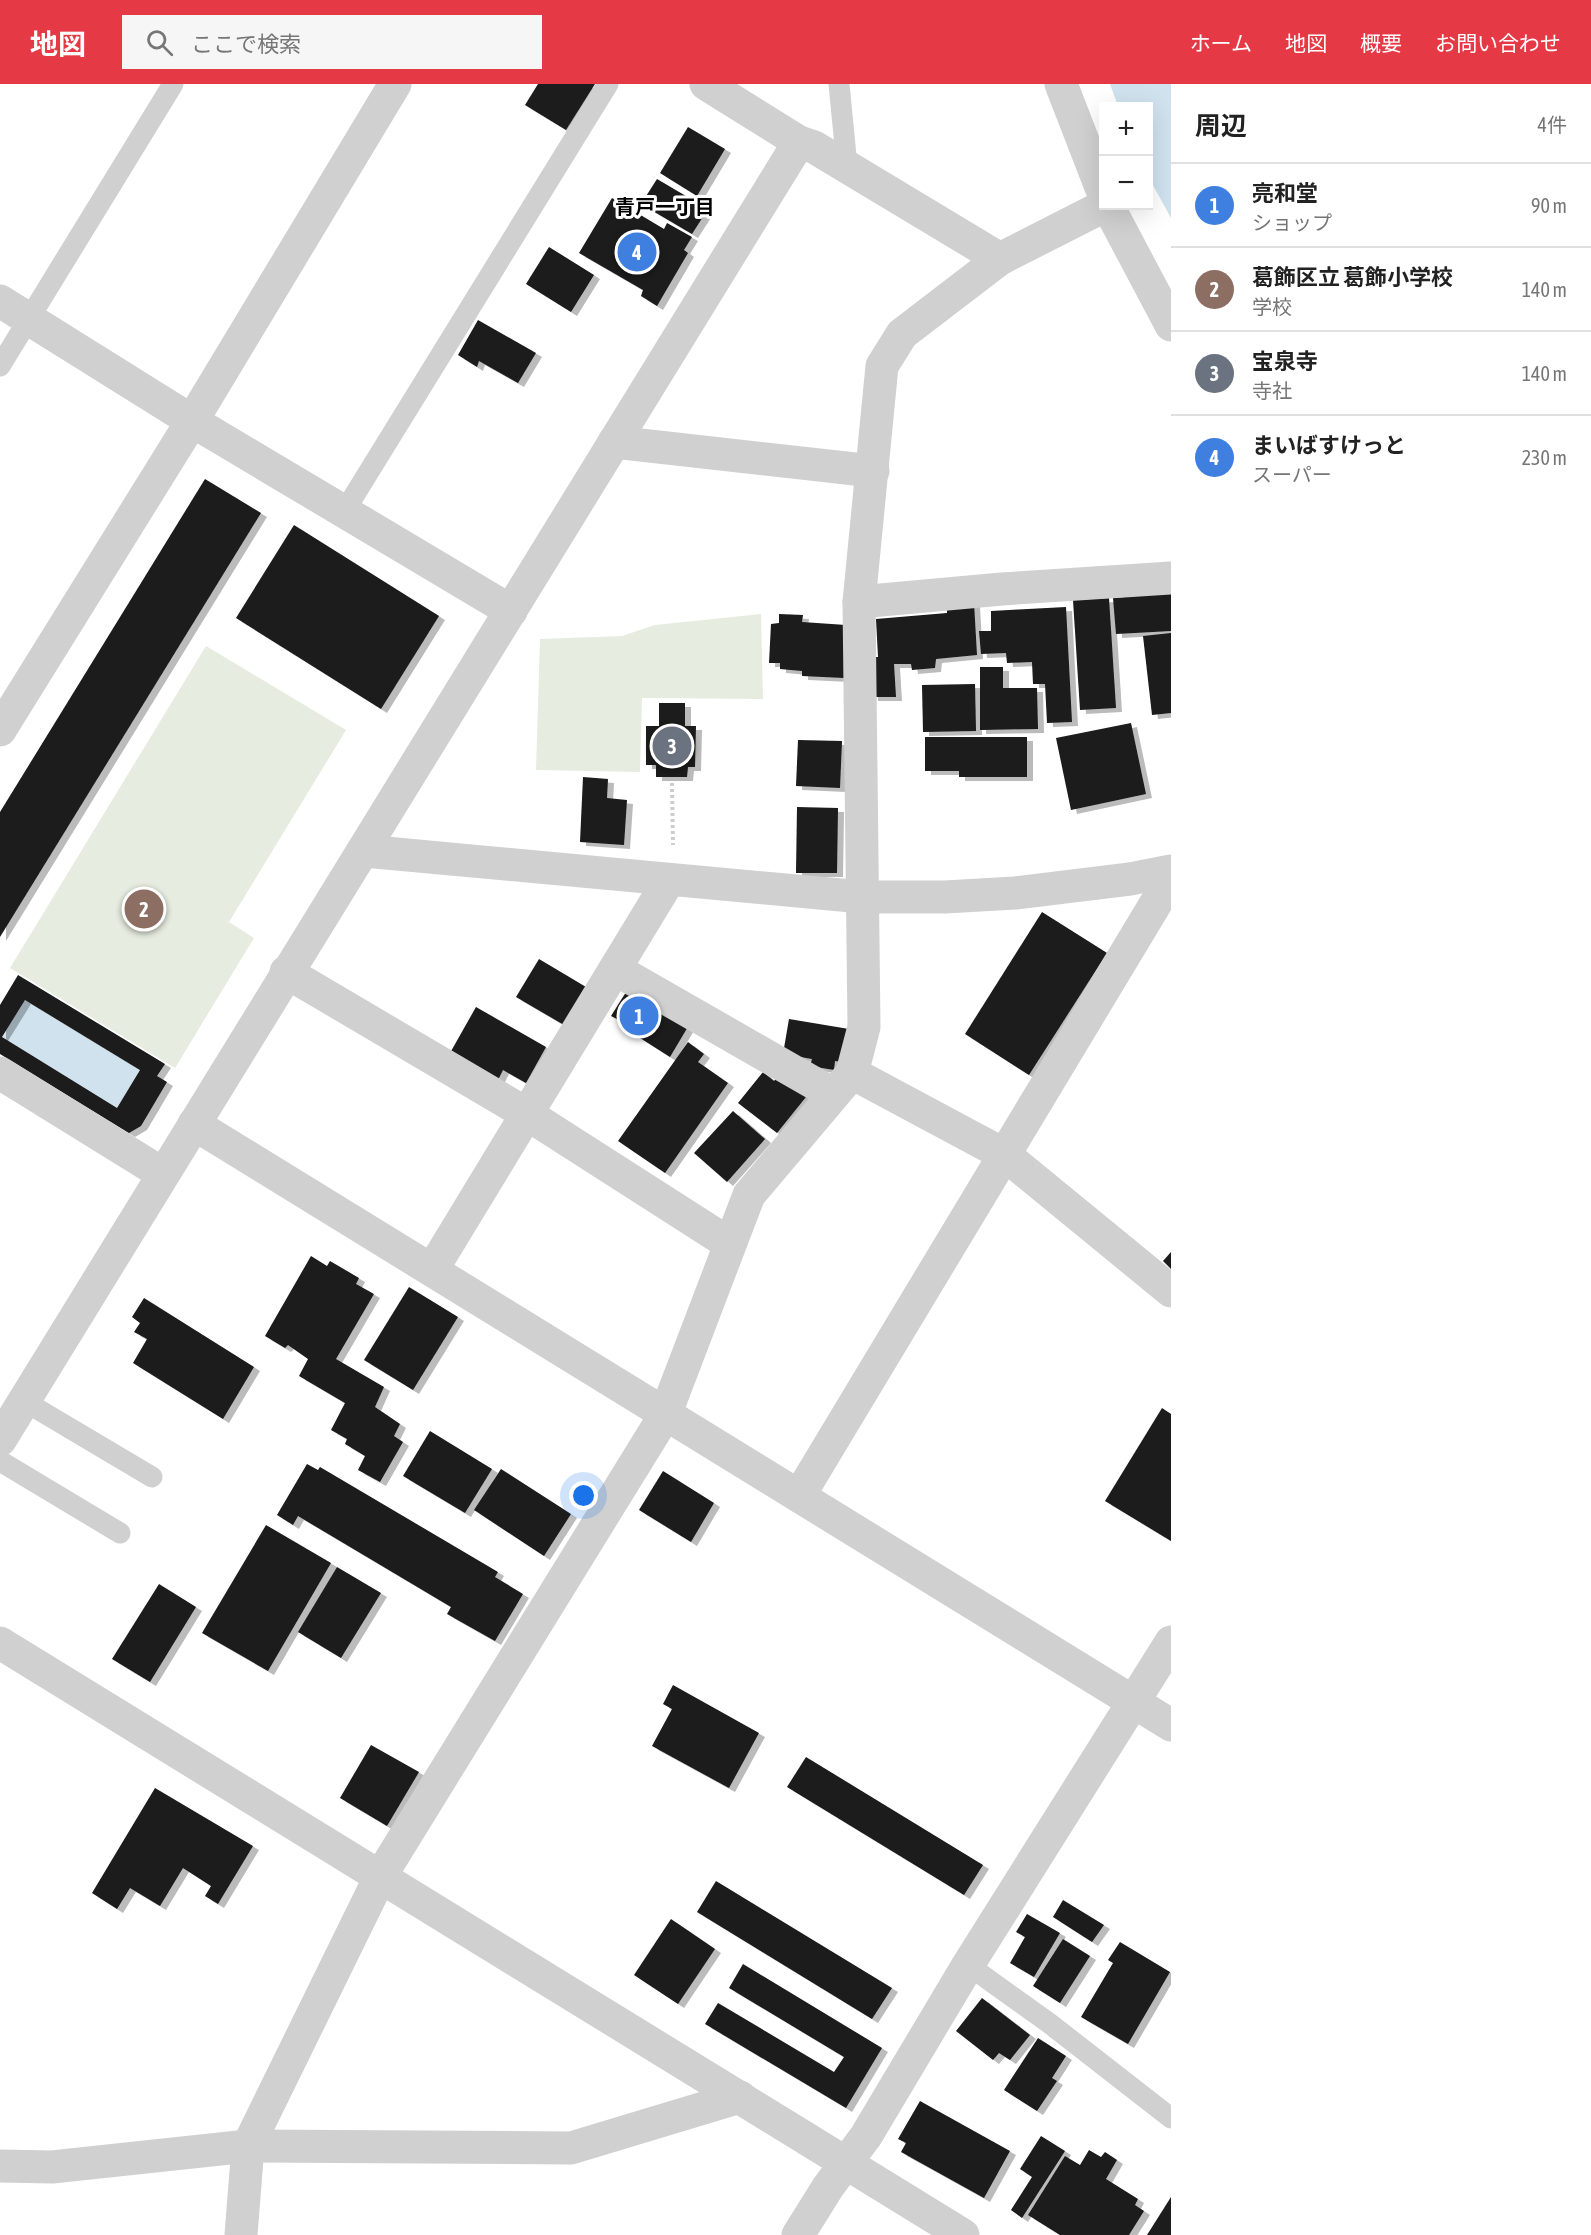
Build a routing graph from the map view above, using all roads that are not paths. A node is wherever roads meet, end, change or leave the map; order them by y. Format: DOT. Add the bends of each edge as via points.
graph roads {
  1 [pos="173,84"];
  2 [pos="395,84"];
  3 [pos="608,84"];
  4 [pos="706,84"];
  5 [pos="839,84"];
  6 [pos="1061,84"];
  7 [pos="799,141"];
  8 [pos="847,166"];
  9 [pos="1099,182"];
  10 [pos="1099,210"];
  11 [pos="1108,210"];
  12 [pos="1000,259"];
  13 [pos="0,301"];
  14 [pos="29,319"];
  15 [pos="1171,325"];
  16 [pos="0,366"];
  17 [pos="192,421"];
  18 [pos="614,442"];
  19 [pos="873,471"];
  20 [pos="344,512"];
  21 [pos="1171,578"];
  22 [pos="859,602"];
  23 [pos="511,611"];
  24 [pos="0,730"];
  25 [pos="364,851"];
  26 [pos="1171,871"];
  27 [pos="1171,878"];
  28 [pos="671,880"];
  29 [pos="862,897"];
  30 [pos="615,969"];
  31 [pos="286,972"];
  32 [pos="0,1073"];
  33 [pos="843,1084"];
  34 [pos="527,1114"];
  35 [pos="194,1124"];
  36 [pos="1005,1155"];
  37 [pos="163,1174"];
  38 [pos="730,1244"];
  39 [pos="432,1270"];
  40 [pos="1171,1291"];
  41 [pos="24,1401"];
  42 [pos="666,1415"];
  43 [pos="0,1440"];
  44 [pos="0,1461"];
  45 [pos="153,1477"];
  46 [pos="799,1496"];
  47 [pos="120,1533"];
  48 [pos="0,1642"];
  49 [pos="1171,1642"];
  50 [pos="1134,1703"];
  51 [pos="1171,1725"];
  52 [pos="380,1877"];
  53 [pos="969,1965"];
  54 [pos="740,2097"];
  55 [pos="1171,2118"];
  56 [pos="248,2146"];
  57 [pos="845,2163"];
  58 [pos="0,2166"];
  59 [pos="241,2235"];
  60 [pos="798,2235"];
  61 [pos="963,2235"];
  1 -- 14 [label="lane"];
  2 -- 17 [label="street"];
  3 -- 20 [label="lane"];
  4 -- 7 [label="street"];
  5 -- 8 [label="lane"];
  6 -- 9 [label="street"];
  7 -- 8 [label="street"];
  7 -- 18 [label="street"];
  8 -- 12 [label="street"];
  10 -- 12 [label="street"];
  11 -- 15 [label="street"];
  12 -- 19 [label="street" via="902,334 882,366"];
  13 -- 14 [label="street"];
  14 -- 16 [label="lane"];
  14 -- 17 [label="street"];
  17 -- 20 [label="street"];
  17 -- 24 [label="street"];
  18 -- 19 [label="street"];
  18 -- 23 [label="street"];
  19 -- 22 [label="street"];
  20 -- 23 [label="street"];
  21 -- 22 [label="street"];
  22 -- 29 [label="street"];
  23 -- 25 [label="street"];
  25 -- 28 [label="street"];
  25 -- 31 [label="street"];
  26 -- 29 [label="street" via="1015,893"];
  27 -- 36 [label="street"];
  28 -- 29 [label="street"];
  28 -- 30 [label="street"];
  29 -- 33 [label="street" via="864,1026"];
  30 -- 33 [label="street"];
  30 -- 34 [label="street"];
  31 -- 34 [label="street"];
  31 -- 35 [label="street"];
  32 -- 37 [label="street"];
  33 -- 36 [label="street"];
  33 -- 38 [label="street" via="749,1195"];
  34 -- 38 [label="street"];
  34 -- 39 [label="street"];
  35 -- 37 [label="street"];
  35 -- 39 [label="street"];
  36 -- 40 [label="street"];
  36 -- 46 [label="street"];
  37 -- 41 [label="street"];
  38 -- 42 [label="street"];
  39 -- 42 [label="street"];
  41 -- 43 [label="street"];
  41 -- 45 [label="lane"];
  42 -- 46 [label="street"];
  42 -- 52 [label="street"];
  44 -- 47 [label="lane"];
  46 -- 50 [label="street"];
  48 -- 52 [label="street"];
  49 -- 50 [label="street"];
  50 -- 51 [label="street"];
  50 -- 53 [label="street"];
  52 -- 54 [label="street"];
  52 -- 56 [label="street"];
  53 -- 55 [label="lane"];
  53 -- 57 [label="street" via="866,2136"];
  54 -- 56 [label="street" via="570,2148"];
  54 -- 57 [label="street"];
  56 -- 58 [label="street" via="52,2167"];
  56 -- 59 [label="street"];
  57 -- 60 [label="street"];
  57 -- 61 [label="street"];
}
